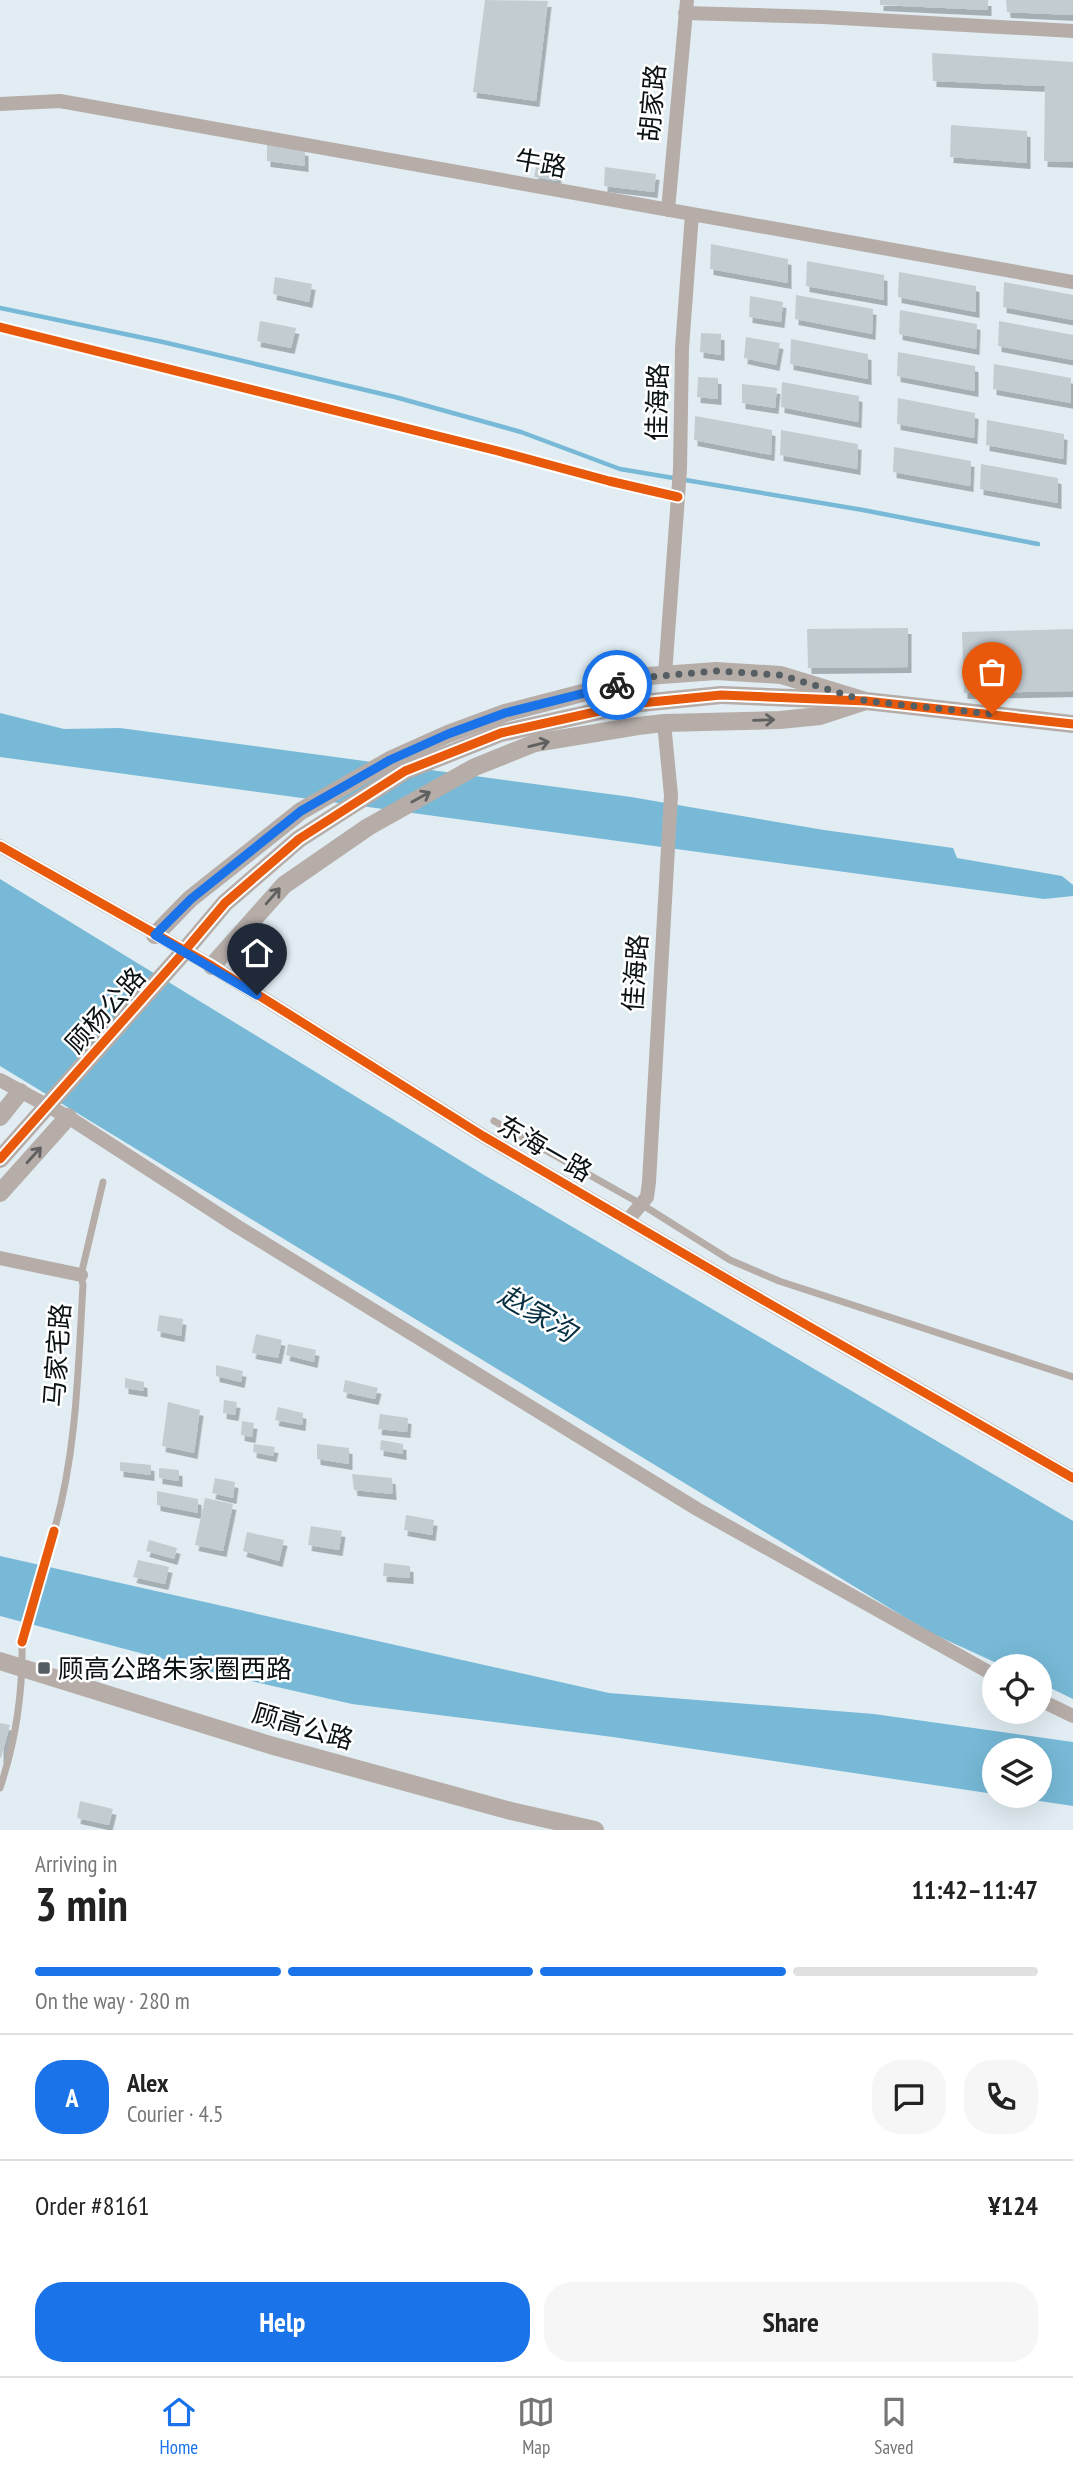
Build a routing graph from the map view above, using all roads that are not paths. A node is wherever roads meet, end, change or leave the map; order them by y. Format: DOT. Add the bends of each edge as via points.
graph roads {
  1 [pos="686,7"];
  2 [pos="1073,31"];
  3 [pos="0,104"];
  4 [pos="668,210"];
  5 [pos="692,214"];
  6 [pos="1073,282"];
  7 [pos="665,675"];
  8 [pos="866,701"];
  9 [pos="664,723"];
  10 [pos="1073,724"];
  11 [pos="0,846"];
  12 [pos="155,935"];
  13 [pos="212,966"];
  14 [pos="0,1080"];
  15 [pos="20,1092"];
  16 [pos="0,1117"];
  17 [pos="68,1117"];
  18 [pos="494,1121"];
  19 [pos="0,1159"];
  20 [pos="103,1182"];
  21 [pos="0,1193"];
  22 [pos="641,1204"];
  23 [pos="628,1220"];
  24 [pos="0,1258"];
  25 [pos="81,1275"];
  26 [pos="1073,1377"];
  27 [pos="1073,1478"];
  28 [pos="54,1531"];
  29 [pos="22,1642"];
  30 [pos="0,1661"];
  31 [pos="22,1668"];
  32 [pos="982,1668"];
  33 [pos="1052,1706"];
  34 [pos="1073,1716"];
  35 [pos="0,1788"];
  36 [pos="594,1830"];
  1 -- 2 [label="street"];
  1 -- 4 [label="street, 胡家路"];
  3 -- 4 [label="street, 牛路" via="60,101"];
  4 -- 5 [label="street, 牛路"];
  5 -- 6 [label="street, 牛路"];
  5 -- 7 [label="street, 佳海路"];
  7 -- 8 [label="street" via="716,671 781,675"];
  7 -- 12 [label="street" via="505,713 390,760 301,811 191,899"];
  9 -- 8 [label="street, one-way" via="820,716"];
  8 -- 10 [label="street, 顾杨公路"];
  8 -- 19 [label="street, 顾杨公路, bridge" via="721,695 631,704 501,733 405,771 299,839 225,903"];
  13 -- 9 [label="street, one-way" via="284,885 368,827 475,767 534,743"];
  9 -- 22 [label="street, 佳海路" via="671,795 649,1182"];
  11 -- 12 [label="street, 东海一路"];
  12 -- 13 [label="street, 东海一路"];
  13 -- 23 [label="street, 东海一路" via="483,1136"];
  14 -- 15 [label="street"];
  15 -- 16 [label="street"];
  15 -- 17 [label="street"];
  21 -- 17 [label="street, one-way"];
  17 -- 32 [label="street" via="697,1509"];
  18 -- 22 [label="lane"];
  20 -- 25 [label="lane, 马家宅路"];
  22 -- 23 [label="street, 佳海路"];
  22 -- 26 [label="lane" via="730,1260 779,1281"];
  23 -- 27 [label="street, 东海一路"];
  24 -- 25 [label="street"];
  25 -- 28 [label="lane, 马家宅路" via="72,1441"];
  29 -- 31 [label="lane"];
  30 -- 31 [label="street, 顾高公路"];
  31 -- 35 [label="lane" via="19,1717"];
  31 -- 36 [label="street, 顾高公路" via="270,1745"];
  33 -- 34 [label="street"];
}
